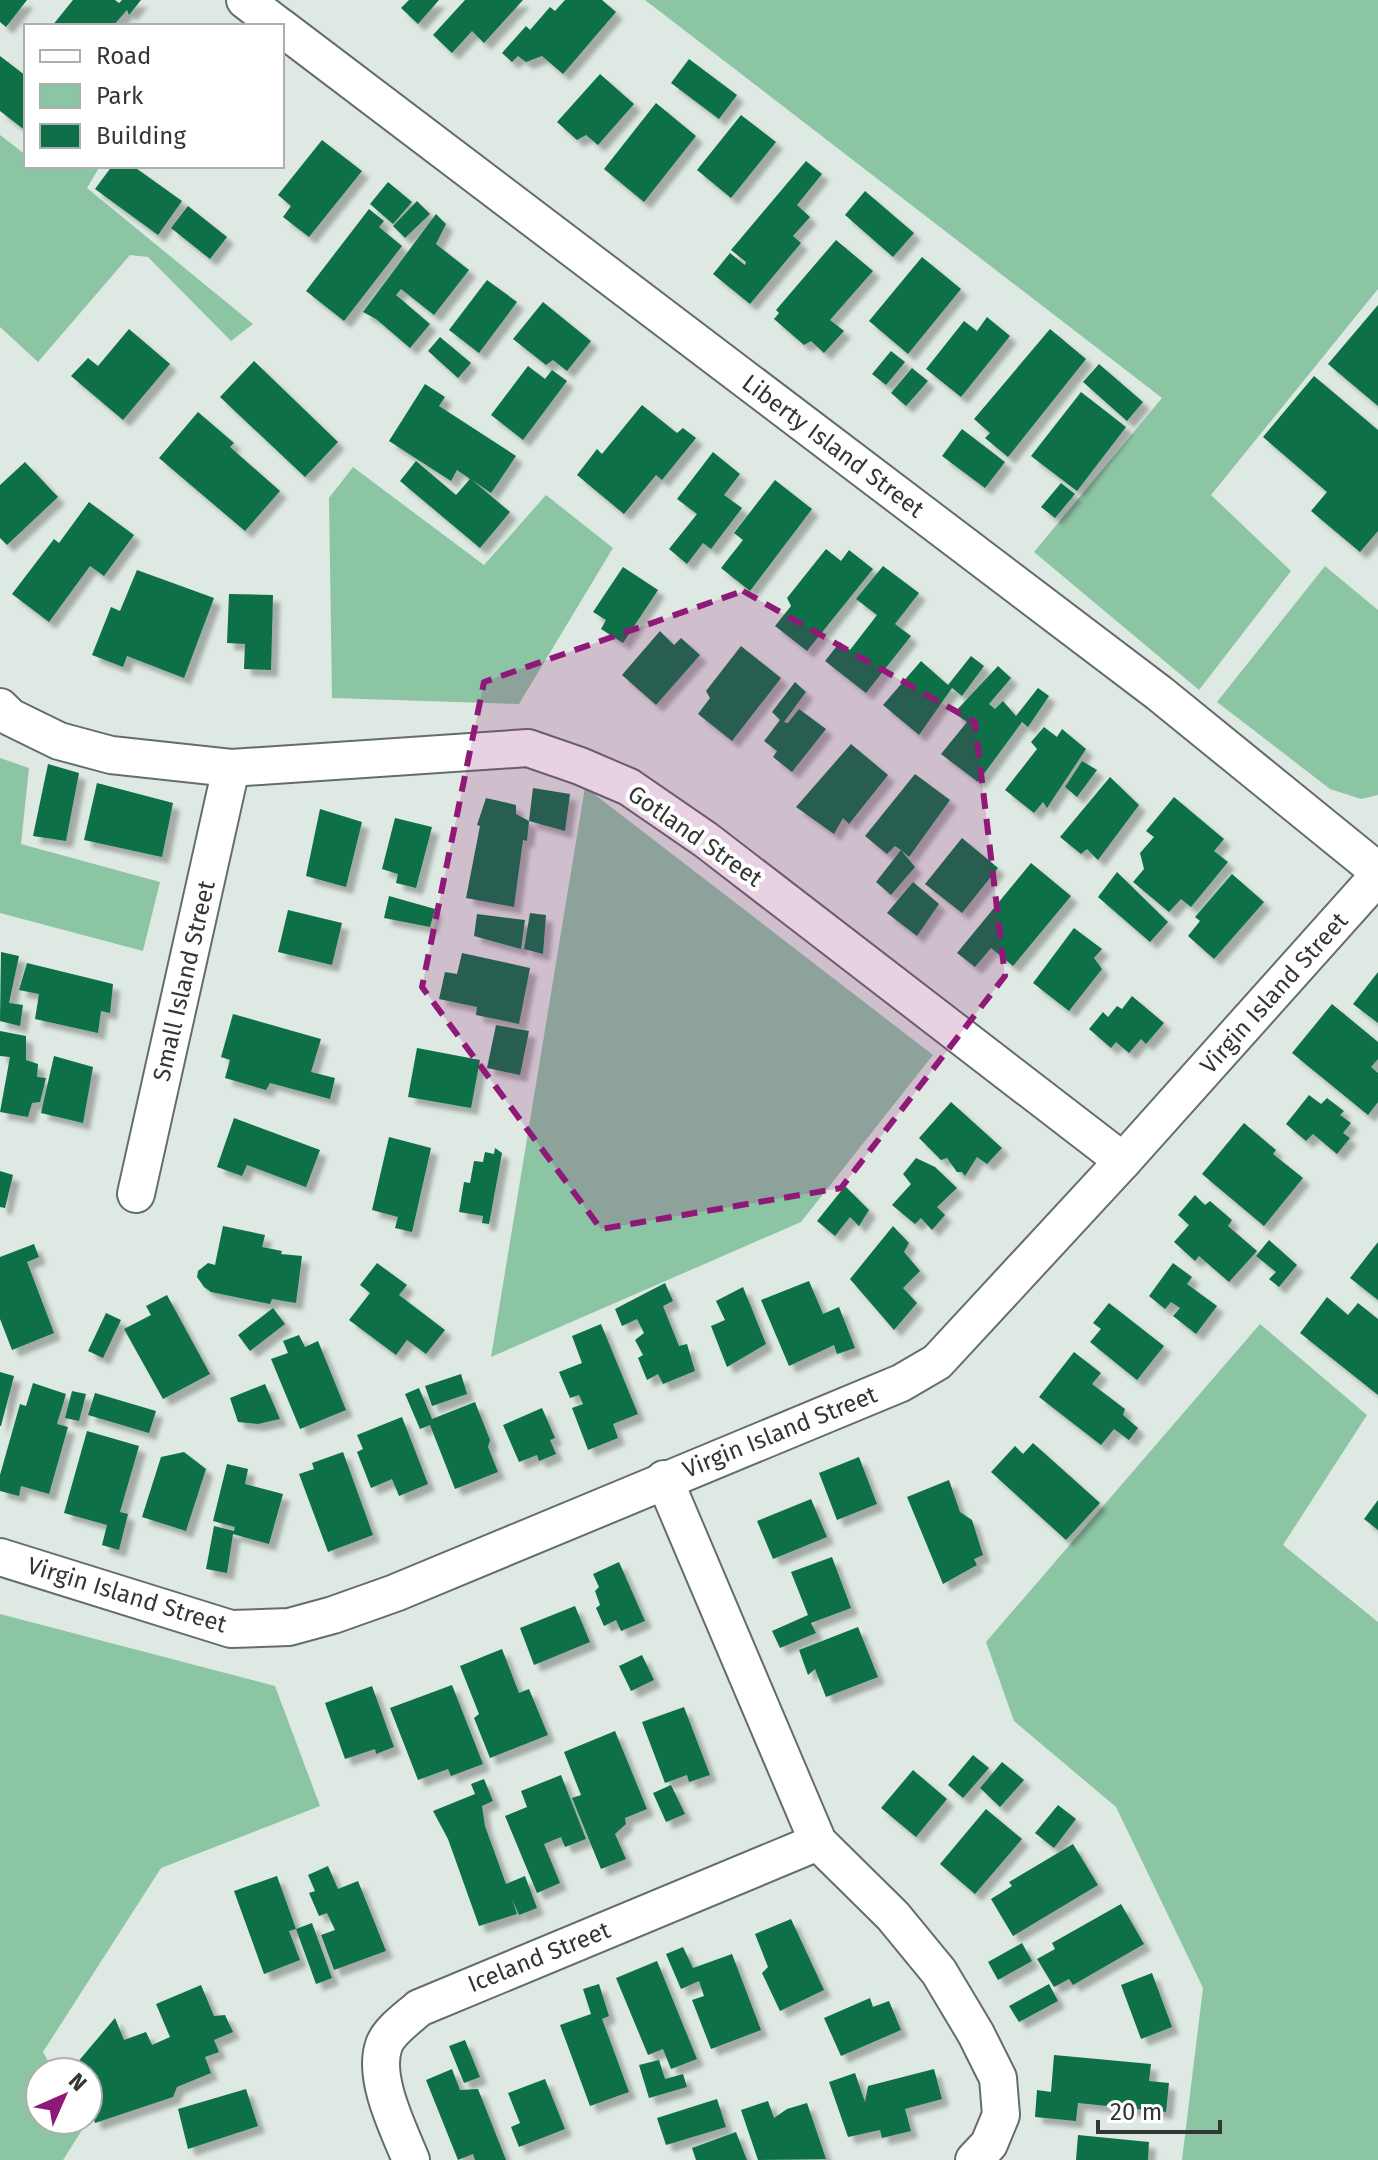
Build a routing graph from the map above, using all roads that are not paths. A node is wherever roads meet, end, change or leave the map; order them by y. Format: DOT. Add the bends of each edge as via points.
graph roads {
  1 [pos="245,0"];
  2 [pos="276,24"];
  3 [pos="284,30"];
  4 [pos="0,707"];
  5 [pos="231,768"];
  6 [pos="1378,873"];
  7 [pos="1123,1161"];
  8 [pos="136,1194"];
  9 [pos="664,1479"];
  10 [pos="0,1557"];
  11 [pos="818,1842"];
  12 [pos="411,2160"];
  13 [pos="974,2160"];
  1 -- 2 [label="street, Liberty Island Street"];
  3 -- 6 [label="street, Liberty Island Street" via="1159,693"];
  4 -- 5 [label="street, Gotland Street" via="59,741 111,755"];
  5 -- 7 [label="street, Gotland Street" via="528,748 629,787 706,840"];
  5 -- 8 [label="street, Small Island Street"];
  6 -- 7 [label="street, Virgin Island Street"];
  7 -- 9 [label="street, Virgin Island Street" via="937,1362 901,1383"];
  9 -- 10 [label="street, Virgin Island Street" via="395,1593 289,1627 231,1629"];
  9 -- 11 [label="street"];
  11 -- 12 [label="street, Iceland Street" via="419,2008 384,2044 382,2066 386,2097"];
  11 -- 13 [label="street" via="893,1916 939,1972 998,2078 1001,2115 989,2144"];
}
